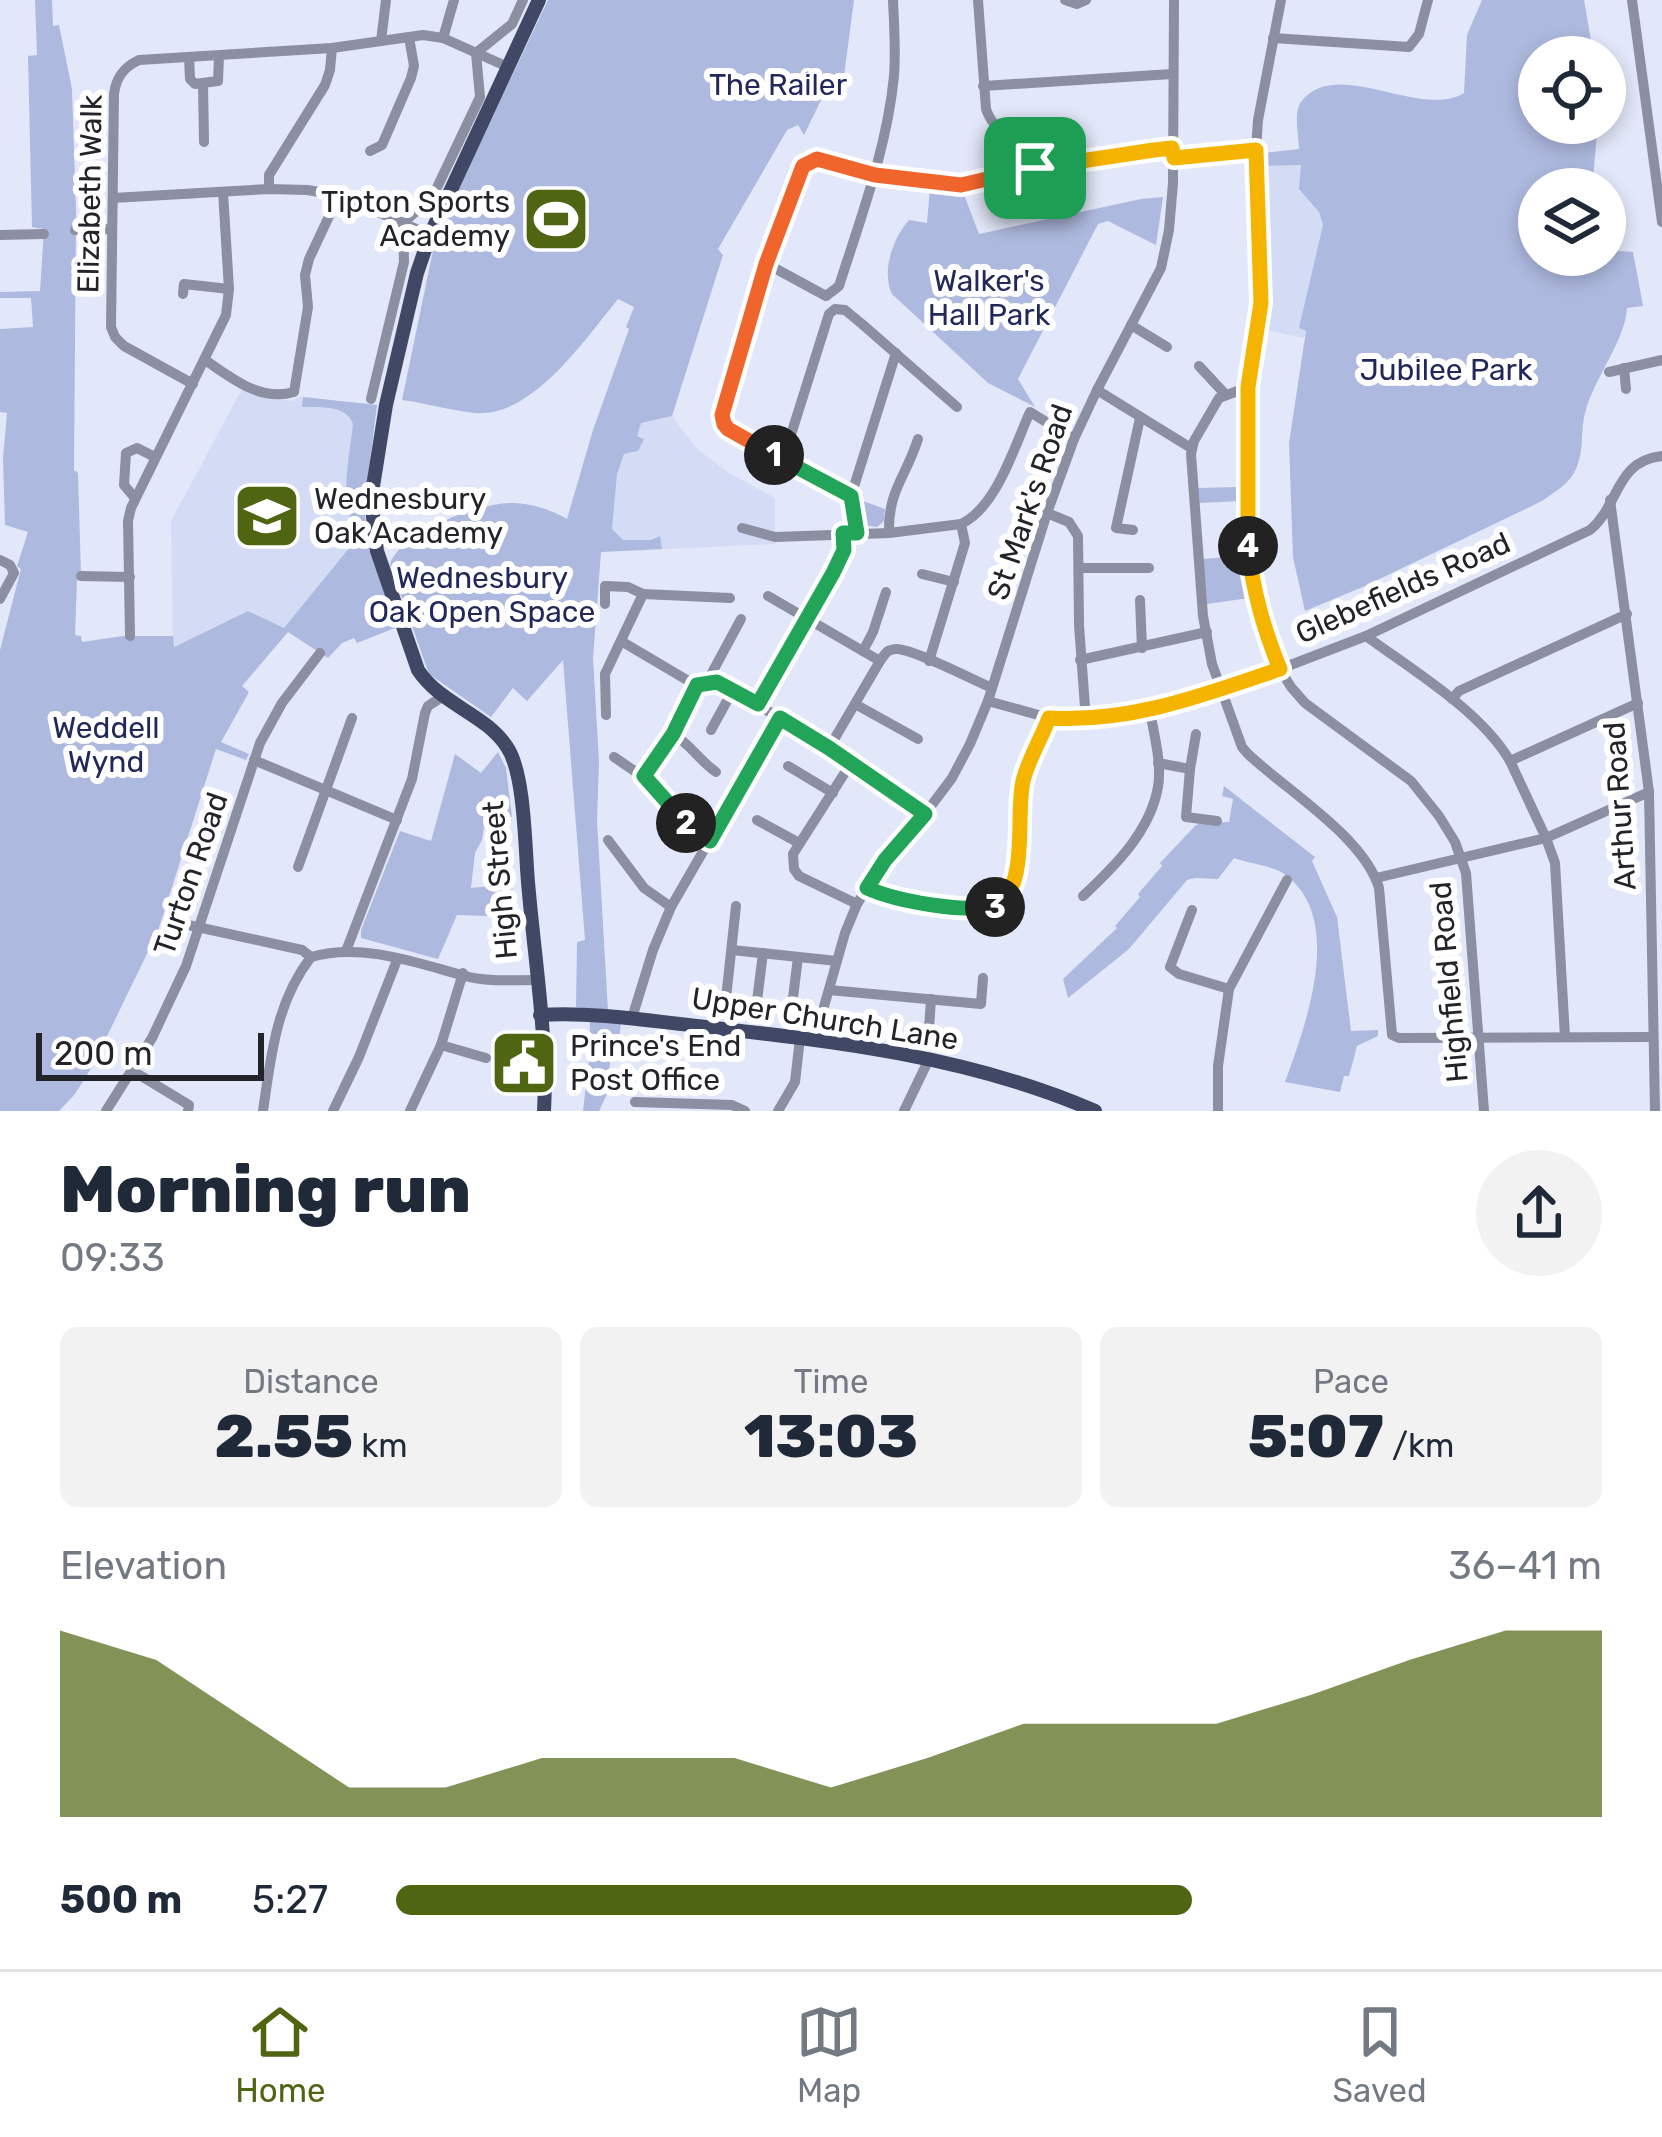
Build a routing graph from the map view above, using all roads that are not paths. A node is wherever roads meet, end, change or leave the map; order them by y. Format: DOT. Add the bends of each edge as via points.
graph roads {
  1 [pos="386,0"];
  2 [pos="454,0"];
  3 [pos="523,0"];
  4 [pos="539,0"];
  5 [pos="893,0"];
  6 [pos="979,0"];
  7 [pos="1065,0"];
  8 [pos="1086,0"];
  9 [pos="1174,0"];
  10 [pos="1281,0"];
  11 [pos="1428,0"];
  12 [pos="1632,0"];
  13 [pos="409,38"];
  14 [pos="443,38"];
  15 [pos="1273,38"];
  16 [pos="381,41"];
  17 [pos="332,48"];
  18 [pos="476,53"];
  19 [pos="219,56"];
  20 [pos="189,57"];
  21 [pos="508,67"];
  22 [pos="1172,74"];
  23 [pos="203,83"];
  24 [pos="983,86"];
  25 [pos="204,142"];
  26 [pos="1256,150"];
  27 [pos="370,151"];
  28 [pos="1173,153"];
  29 [pos="1035,168"];
  30 [pos="875,175"];
  31 [pos="269,189"];
  32 [pos="223,192"];
  33 [pos="339,195"];
  34 [pos="113,198"];
  35 [pos="1662,222"];
  36 [pos="404,223"];
  37 [pos="112,229"];
  38 [pos="75,230"];
  39 [pos="44,234"];
  40 [pos="0,235"];
  41 [pos="430,236"];
  42 [pos="766,264"];
  43 [pos="183,268"];
  44 [pos="229,290"];
  45 [pos="1131,325"];
  46 [pos="1167,346"];
  47 [pos="896,353"];
  48 [pos="205,360"];
  49 [pos="1662,360"];
  50 [pos="1199,366"];
  51 [pos="1624,368"];
  52 [pos="1610,372"];
  53 [pos="193,384"];
  54 [pos="1248,387"];
  55 [pos="1096,389"];
  56 [pos="1627,389"];
  57 [pos="1225,394"];
  58 [pos="371,399"];
  59 [pos="957,407"];
  60 [pos="1140,418"];
  61 [pos="918,439"];
  62 [pos="1074,439"];
  63 [pos="1191,448"];
  64 [pos="1662,456"];
  65 [pos="155,457"];
  66 [pos="783,460"];
  67 [pos="851,496"];
  68 [pos="135,497"];
  69 [pos="1610,500"];
  70 [pos="1047,513"];
  71 [pos="961,524"];
  72 [pos="1597,524"];
  73 [pos="742,528"];
  74 [pos="1133,530"];
  75 [pos="843,533"];
  76 [pos="857,533"];
  77 [pos="889,533"];
  78 [pos="1615,534"];
  79 [pos="0,560"];
  80 [pos="1079,568"];
  81 [pos="1149,568"];
  82 [pos="922,574"];
  83 [pos="81,576"];
  84 [pos="130,577"];
  85 [pos="954,582"];
  86 [pos="886,592"];
  87 [pos="643,594"];
  88 [pos="768,596"];
  89 [pos="730,598"];
  90 [pos="0,599"];
  91 [pos="1140,600"];
  92 [pos="604,604"];
  93 [pos="1627,614"];
  94 [pos="740,619"];
  95 [pos="808,621"];
  96 [pos="1207,632"];
  97 [pos="1366,636"];
  98 [pos="130,637"];
  99 [pos="621,641"];
  100 [pos="1142,648"];
  101 [pos="863,651"];
  102 [pos="320,653"];
  103 [pos="1080,660"];
  104 [pos="880,661"];
  105 [pos="929,661"];
  106 [pos="1280,669"];
  107 [pos="702,683"];
  108 [pos="992,688"];
  109 [pos="733,690"];
  110 [pos="1220,690"];
  111 [pos="442,697"];
  112 [pos="1452,698"];
  113 [pos="988,701"];
  114 [pos="1638,703"];
  115 [pos="758,704"];
  116 [pos="855,704"];
  117 [pos="1150,711"];
  118 [pos="606,715"];
  119 [pos="352,718"];
  120 [pos="780,718"];
  121 [pos="1049,718"];
  122 [pos="1086,721"];
  123 [pos="717,726"];
  124 [pos="673,734"];
  125 [pos="1196,734"];
  126 [pos="918,739"];
  127 [pos="829,748"];
  128 [pos="614,757"];
  129 [pos="254,760"];
  130 [pos="1510,761"];
  131 [pos="1158,763"];
  132 [pos="851,764"];
  133 [pos="788,766"];
  134 [pos="1190,769"];
  135 [pos="716,772"];
  136 [pos="644,776"];
  137 [pos="327,790"];
  138 [pos="1649,792"];
  139 [pos="833,793"];
  140 [pos="925,814"];
  141 [pos="397,820"];
  142 [pos="757,820"];
  143 [pos="1217,821"];
  144 [pos="1546,838"];
  145 [pos="608,840"];
  146 [pos="710,841"];
  147 [pos="799,843"];
  148 [pos="1461,858"];
  149 [pos="298,867"];
  150 [pos="1376,878"];
  151 [pos="1287,880"];
  152 [pos="867,888"];
  153 [pos="1082,896"];
  154 [pos="857,904"];
  155 [pos="736,906"];
  156 [pos="671,907"];
  157 [pos="1192,910"];
  158 [pos="170,920"];
  159 [pos="200,929"];
  160 [pos="732,950"];
  161 [pos="346,951"];
  162 [pos="763,953"];
  163 [pos="311,957"];
  164 [pos="798,957"];
  165 [pos="397,960"];
  166 [pos="837,961"];
  167 [pos="463,974"];
  168 [pos="983,978"];
  169 [pos="536,980"];
  170 [pos="1229,989"];
  171 [pos="830,990"];
  172 [pos="726,998"];
  173 [pos="931,999"];
  174 [pos="757,1001"];
  175 [pos="792,1006"];
  176 [pos="540,1016"];
  177 [pos="632,1018"];
  178 [pos="823,1035"];
  179 [pos="1478,1037"];
  180 [pos="1565,1037"];
  181 [pos="1652,1037"];
  182 [pos="800,1038"];
  183 [pos="441,1045"];
  184 [pos="953,1047"];
  185 [pos="486,1058"];
  186 [pos="929,1059"];
  187 [pos="133,1071"];
  188 [pos="194,1088"];
  189 [pos="1058,1095"];
  190 [pos="634,1102"];
  191 [pos="189,1108"];
  192 [pos="263,1110"];
  193 [pos="106,1111"];
  194 [pos="281,1111"];
  195 [pos="333,1111"];
  196 [pos="410,1111"];
  197 [pos="544,1111"];
  198 [pos="745,1111"];
  199 [pos="778,1111"];
  200 [pos="904,1111"];
  201 [pos="1051,1111"];
  202 [pos="1095,1111"];
  203 [pos="1218,1111"];
  204 [pos="1484,1111"];
  205 [pos="1655,1111"];
  1 -- 16 [label="street"];
  2 -- 14 [label="street"];
  3 -- 18 [label="street" via="512,24"];
  4 -- 21 [label="main road"];
  5 -- 30 [label="street" via="894,70"];
  6 -- 24 [label="street"];
  7 -- 8 [label="street"];
  9 -- 22 [label="street, St Mark's Road"];
  10 -- 15 [label="street, Highfield Road"];
  11 -- 15 [label="street" via="1409,46"];
  12 -- 35 [label="street"];
  13 -- 14 [label="street, Elizabeth Walk"];
  13 -- 16 [label="street, Elizabeth Walk"];
  13 -- 27 [label="street" via="411,78 382,145"];
  14 -- 18 [label="street, Elizabeth Walk"];
  15 -- 26 [label="street, Highfield Road"];
  16 -- 17 [label="street, Elizabeth Walk"];
  17 -- 19 [label="street, Elizabeth Walk"];
  17 -- 31 [label="street" via="325,85 269,175"];
  18 -- 21 [label="street, Elizabeth Walk"];
  18 -- 36 [label="street" via="480,97 433,196"];
  19 -- 20 [label="street, Elizabeth Walk"];
  19 -- 23 [label="street" via="218,81"];
  20 -- 23 [label="street" via="190,81"];
  20 -- 34 [label="street, Elizabeth Walk" via="140,60 119,75"];
  21 -- 41 [label="main road"];
  22 -- 24 [label="street"];
  22 -- 28 [label="street, St Mark's Road"];
  23 -- 25 [label="street"];
  24 -- 29 [label="street" via="989,119"];
  26 -- 28 [label="street"];
  26 -- 54 [label="street, Highfield Road" via="1261,303"];
  28 -- 29 [label="street"];
  28 -- 45 [label="street, St Mark's Road" via="1160,268"];
  29 -- 30 [label="street" via="961,185"];
  30 -- 42 [label="street" via="806,163"];
  30 -- 42 [label="street" via="834,292 826,296"];
  31 -- 32 [label="street"];
  31 -- 33 [label="street"];
  32 -- 34 [label="street"];
  32 -- 44 [label="street"];
  33 -- 36 [label="street"];
  33 -- 48 [label="street" via="305,275 307,320 294,392 257,392"];
  34 -- 37 [label="street, Elizabeth Walk"];
  36 -- 41 [label="street"];
  36 -- 58 [label="street" via="404,262"];
  37 -- 38 [label="street"];
  37 -- 53 [label="street, Elizabeth Walk" via="115,337"];
  39 -- 40 [label="street"];
  41 -- 111 [label="main road, High Street" via="371,499 377,551 418,670"];
  42 -- 66 [label="street" via="722,415 724,424"];
  43 -- 44 [label="street" via="183,289"];
  44 -- 48 [label="street"];
  45 -- 46 [label="street"];
  45 -- 55 [label="street, St Mark's Road"];
  47 -- 59 [label="street"];
  47 -- 66 [label="street" via="845,310 829,314"];
  47 -- 67 [label="street"];
  48 -- 53 [label="street"];
  49 -- 51 [label="street"];
  50 -- 57 [label="street"];
  51 -- 52 [label="street"];
  51 -- 56 [label="street"];
  53 -- 65 [label="street"];
  54 -- 57 [label="street"];
  54 -- 106 [label="street, Highfield Road" via="1247,537 1262,624"];
  55 -- 60 [label="street"];
  55 -- 62 [label="street, St Mark's Road"];
  57 -- 63 [label="street"];
  60 -- 63 [label="street"];
  60 -- 74 [label="street" via="1116,529"];
  61 -- 77 [label="street" via="894,492"];
  62 -- 70 [label="street, St Mark's Road"];
  62 -- 71 [label="street" via="1030,412 989,500"];
  63 -- 96 [label="street"];
  64 -- 69 [label="street" via="1636,463"];
  65 -- 68 [label="street"];
  65 -- 68 [label="street" via="136,448 126,453 124,484"];
  66 -- 67 [label="street"];
  67 -- 76 [label="street"];
  68 -- 84 [label="street"];
  69 -- 72 [label="street"];
  69 -- 78 [label="street, Arthur Road"];
  70 -- 80 [label="street" via="1077,531"];
  70 -- 108 [label="street, St Mark's Road"];
  71 -- 77 [label="street"];
  71 -- 85 [label="street" via="965,543"];
  72 -- 78 [label="street"];
  72 -- 97 [label="street, Glebefields Road"];
  73 -- 75 [label="street" via="775,537"];
  75 -- 76 [label="street"];
  75 -- 95 [label="street" via="844,550"];
  76 -- 77 [label="street"];
  78 -- 93 [label="street, Arthur Road"];
  79 -- 90 [label="street" via="14,572"];
  80 -- 81 [label="street"];
  80 -- 103 [label="street"];
  82 -- 85 [label="street"];
  83 -- 84 [label="street"];
  84 -- 98 [label="street"];
  85 -- 105 [label="street"];
  86 -- 101 [label="street"];
  87 -- 89 [label="street"];
  87 -- 92 [label="street" via="605,586"];
  87 -- 99 [label="street"];
  88 -- 95 [label="street"];
  91 -- 100 [label="street"];
  93 -- 112 [label="street"];
  93 -- 114 [label="street, Arthur Road"];
  94 -- 107 [label="street"];
  95 -- 101 [label="street"];
  95 -- 115 [label="street"];
  96 -- 100 [label="street"];
  96 -- 110 [label="street"];
  97 -- 106 [label="street, Glebefields Road"];
  97 -- 112 [label="street"];
  99 -- 107 [label="street"];
  99 -- 118 [label="street" via="605,674"];
  100 -- 103 [label="street"];
  101 -- 104 [label="street"];
  102 -- 129 [label="street, Turton Road" via="282,703"];
  103 -- 122 [label="street"];
  104 -- 105 [label="street" via="894,649"];
  104 -- 116 [label="street"];
  105 -- 108 [label="street"];
  106 -- 110 [label="street, Glebefields Road"];
  106 -- 148 [label="street, Highfield Road" via="1305,703 1411,781"];
  107 -- 109 [label="street"];
  107 -- 124 [label="street"];
  108 -- 113 [label="street, St Mark's Road"];
  109 -- 115 [label="street"];
  109 -- 123 [label="street"];
  110 -- 117 [label="street, Glebefields Road"];
  110 -- 150 [label="street" via="1248,754 1321,815"];
  111 -- 141 [label="street" via="425,713"];
  111 -- 169 [label="main road, High Street" via="486,726 512,757"];
  112 -- 130 [label="street"];
  113 -- 121 [label="street, Glebefields Road"];
  113 -- 140 [label="street, St Mark's Road"];
  114 -- 130 [label="street"];
  114 -- 138 [label="street, Arthur Road"];
  115 -- 120 [label="street"];
  116 -- 126 [label="street"];
  116 -- 127 [label="street"];
  117 -- 122 [label="street, Glebefields Road"];
  117 -- 131 [label="street"];
  119 -- 137 [label="street"];
  120 -- 127 [label="street"];
  120 -- 146 [label="street"];
  121 -- 122 [label="street, Glebefields Road"];
  121 -- 152 [label="street" via="1024,779 1017,868 1004,902 979,909"];
  124 -- 135 [label="street"];
  124 -- 136 [label="street"];
  125 -- 134 [label="street"];
  127 -- 132 [label="street"];
  128 -- 136 [label="street"];
  129 -- 137 [label="street"];
  129 -- 159 [label="street, Turton Road"];
  130 -- 144 [label="street"];
  131 -- 134 [label="street"];
  131 -- 153 [label="street" via="1142,826"];
  132 -- 139 [label="street"];
  132 -- 140 [label="street"];
  133 -- 139 [label="street"];
  134 -- 143 [label="street" via="1186,818"];
  136 -- 146 [label="street"];
  137 -- 141 [label="street"];
  137 -- 149 [label="street"];
  138 -- 144 [label="street"];
  138 -- 181 [label="street, Arthur Road"];
  139 -- 147 [label="street"];
  140 -- 152 [label="street, St Mark's Road"];
  141 -- 161 [label="street"];
  142 -- 147 [label="street"];
  144 -- 148 [label="street"];
  144 -- 180 [label="street" via="1555,863"];
  145 -- 156 [label="street" via="644,888"];
  146 -- 156 [label="street"];
  147 -- 154 [label="street" via="799,876"];
  148 -- 150 [label="street"];
  148 -- 179 [label="street, Highfield Road"];
  150 -- 179 [label="street" via="1393,1035"];
  151 -- 170 [label="street"];
  152 -- 154 [label="street, St Mark's Road"];
  154 -- 166 [label="street, St Mark's Road"];
  155 -- 160 [label="street"];
  156 -- 177 [label="street"];
  157 -- 170 [label="street" via="1170,968"];
  158 -- 159 [label="street"];
  159 -- 163 [label="street"];
  159 -- 187 [label="street, Turton Road"];
  160 -- 162 [label="street"];
  160 -- 172 [label="street"];
  161 -- 163 [label="street"];
  161 -- 165 [label="street"];
  162 -- 164 [label="street"];
  162 -- 174 [label="street"];
  163 -- 192 [label="street" via="284,1003"];
  164 -- 166 [label="street"];
  164 -- 175 [label="street"];
  165 -- 167 [label="street"];
  165 -- 195 [label="street"];
  166 -- 171 [label="street, St Mark's Road"];
  167 -- 169 [label="street"];
  167 -- 183 [label="street"];
  168 -- 173 [label="street" via="981,1004"];
  169 -- 176 [label="main road, High Street"];
  170 -- 203 [label="street"];
  171 -- 173 [label="street"];
  171 -- 178 [label="street, St Mark's Road"];
  173 -- 184 [label="street" via="928,1044"];
  176 -- 177 [label="main road, Upper Church Lane"];
  176 -- 197 [label="main road, High Street"];
  177 -- 182 [label="main road, Upper Church Lane"];
  178 -- 182 [label="main road, Upper Church Lane"];
  178 -- 186 [label="main road, Upper Church Lane"];
  179 -- 180 [label="street"];
  179 -- 204 [label="street, Highfield Road"];
  180 -- 181 [label="street"];
  181 -- 205 [label="street, Arthur Road"];
  182 -- 199 [label="street" via="795,1082"];
  183 -- 185 [label="street"];
  183 -- 196 [label="street"];
  186 -- 189 [label="main road, Upper Church Lane"];
  186 -- 200 [label="street"];
  187 -- 191 [label="street"];
  187 -- 193 [label="street, Turton Road"];
  188 -- 191 [label="street"];
  189 -- 201 [label="street"];
  189 -- 202 [label="main road, Upper Church Lane"];
  190 -- 198 [label="street"];
  192 -- 194 [label="street"];
}
